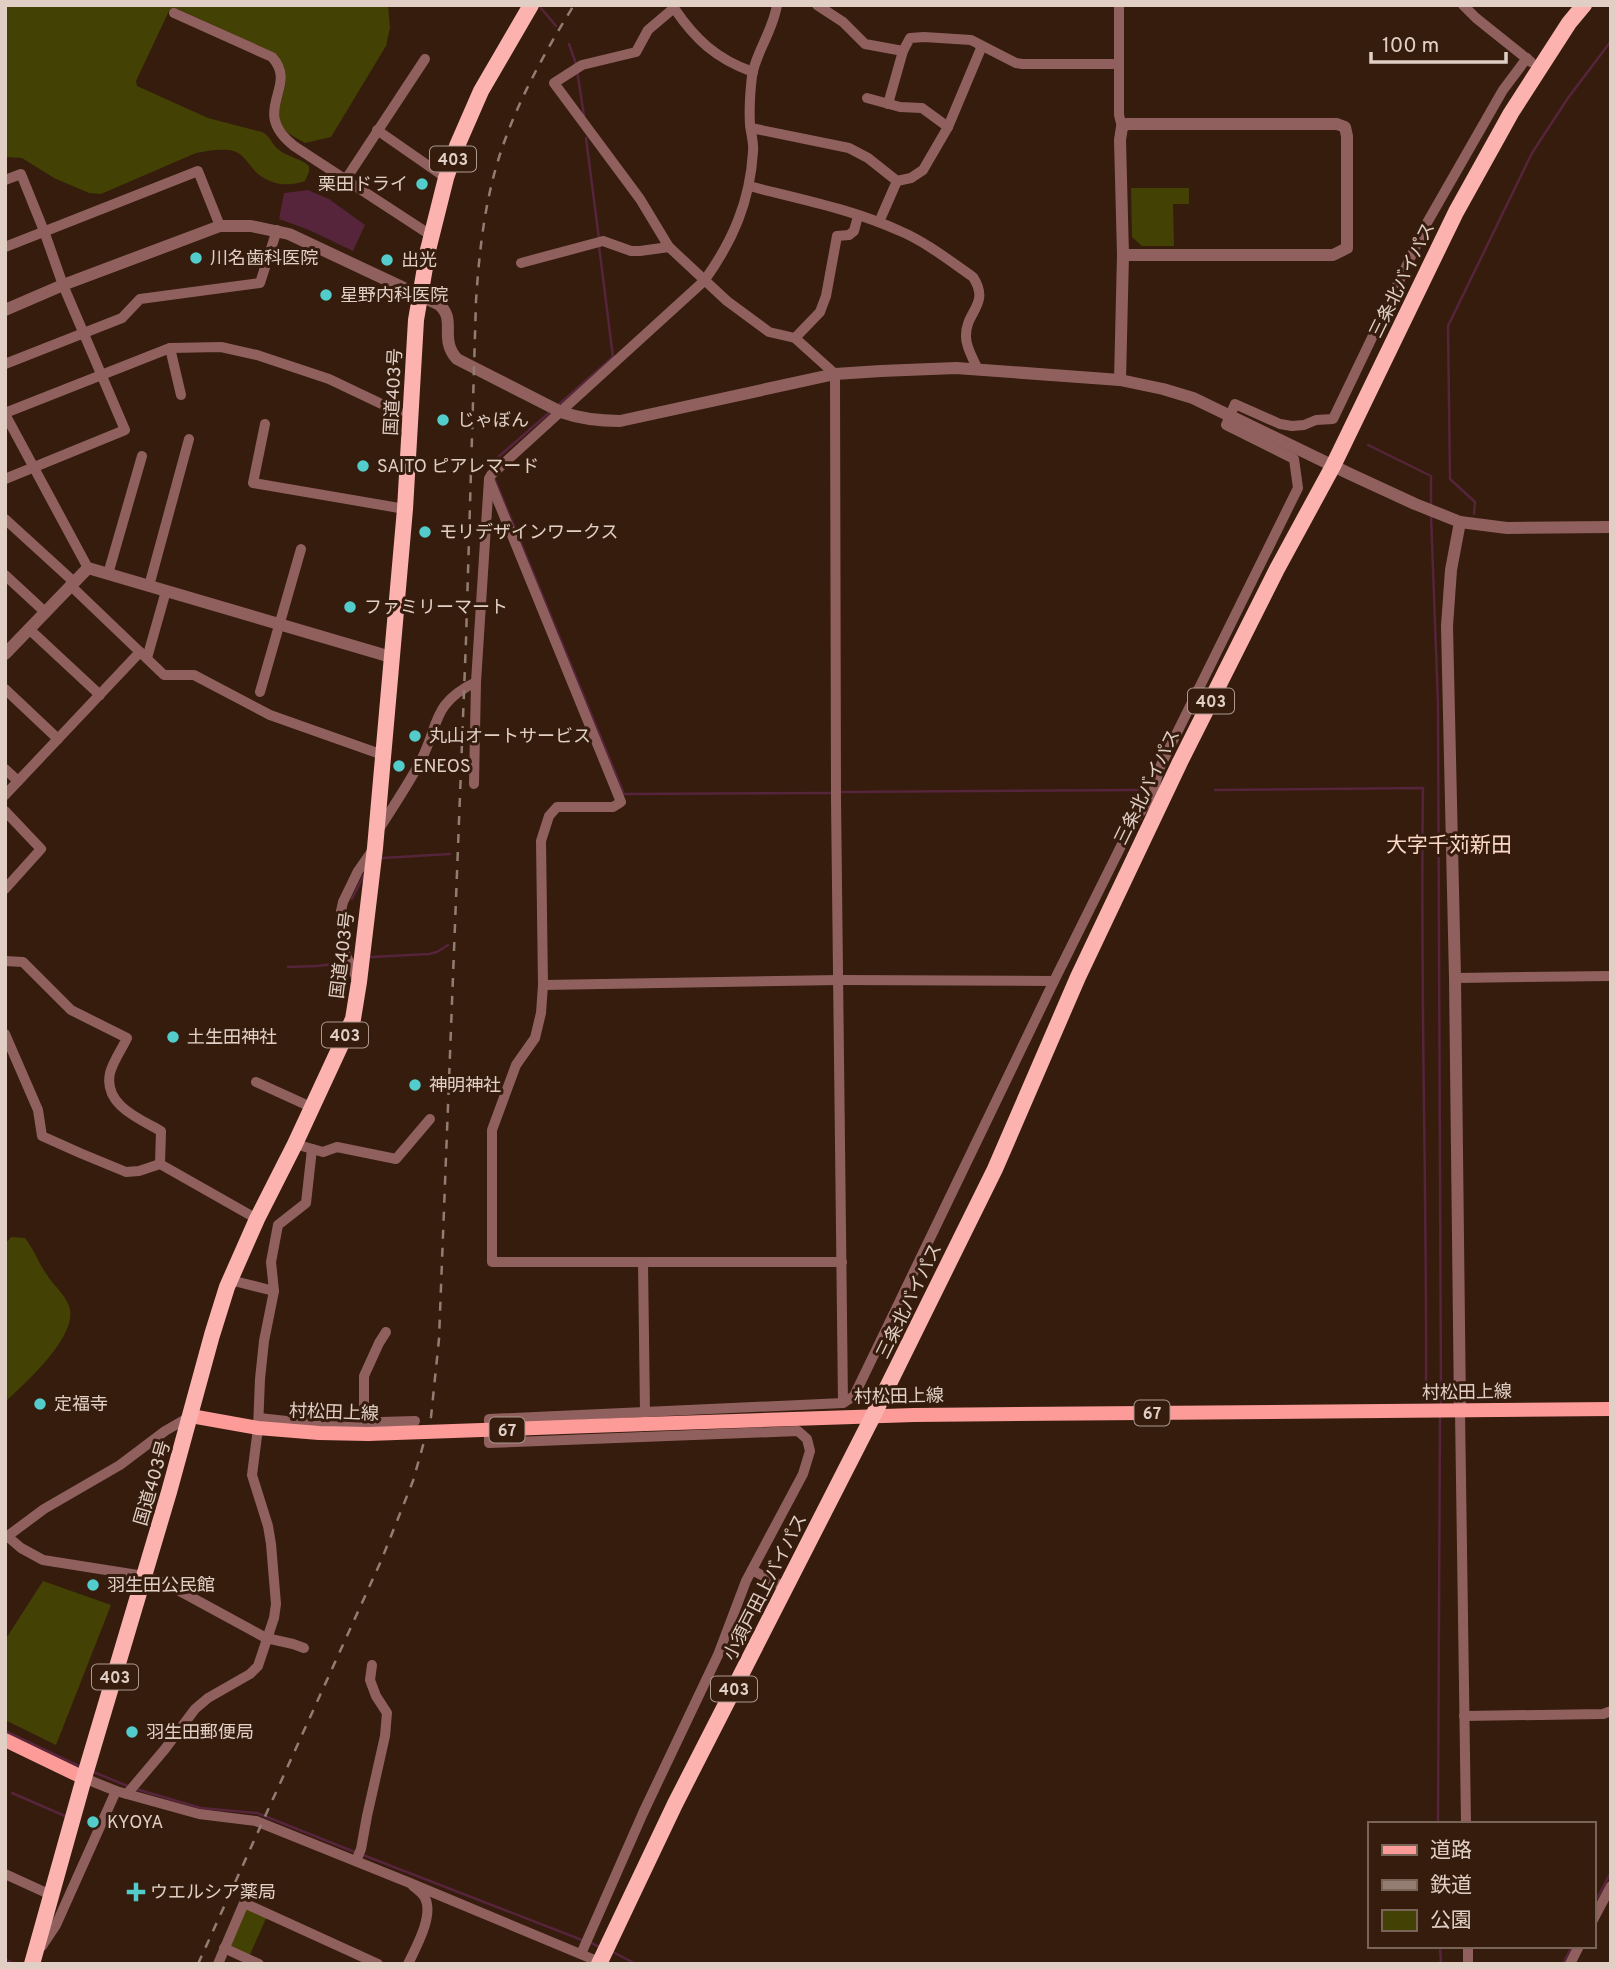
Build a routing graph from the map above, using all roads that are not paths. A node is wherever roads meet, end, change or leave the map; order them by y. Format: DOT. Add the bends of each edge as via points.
graph roads {
  1 [pos="777,5"];
  2 [pos="817,5"];
  3 [pos="1119,5"];
  4 [pos="1463,5"];
  5 [pos="1584,5"];
  6 [pos="526,7"];
  7 [pos="174,13"];
  8 [pos="982,46"];
  9 [pos="903,51"];
  10 [pos="425,59"];
  11 [pos="1119,64"];
  12 [pos="1533,64"];
  13 [pos="752,72"];
  14 [pos="867,98"];
  15 [pos="888,104"];
  16 [pos="948,127"];
  17 [pos="1122,127"];
  18 [pos="751,128"];
  19 [pos="377,130"];
  20 [pos="446,178"];
  21 [pos="345,179"];
  22 [pos="5,180"];
  23 [pos="897,181"];
  24 [pos="749,186"];
  25 [pos="858,216"];
  26 [pos="879,222"];
  27 [pos="220,226"];
  28 [pos="277,230"];
  29 [pos="44,231"];
  30 [pos="432,236"];
  31 [pos="5,247"];
  32 [pos="669,247"];
  33 [pos="1123,255"];
  34 [pos="521,263"];
  35 [pos="704,281"];
  36 [pos="63,285"];
  37 [pos="420,296"];
  38 [pos="5,310"];
  39 [pos="85,334"];
  40 [pos="796,338"];
  41 [pos="170,348"];
  42 [pos="5,364"];
  43 [pos="978,370"];
  44 [pos="102,374"];
  45 [pos="835,374"];
  46 [pos="1120,380"];
  47 [pos="181,395"];
  48 [pos="561,412"];
  49 [pos="5,414"];
  50 [pos="1229,415"];
  51 [pos="411,418"];
  52 [pos="265,424"];
  53 [pos="190,439"];
  54 [pos="142,456"];
  55 [pos="1332,466"];
  56 [pos="34,467"];
  57 [pos="5,479"];
  58 [pos="489,479"];
  59 [pos="405,509"];
  60 [pos="5,519"];
  61 [pos="1460,522"];
  62 [pos="1611,527"];
  63 [pos="301,549"];
  64 [pos="88,568"];
  65 [pos="108,574"];
  66 [pos="5,575"];
  67 [pos="72,584"];
  68 [pos="149,586"];
  69 [pos="166,591"];
  70 [pos="46,612"];
  71 [pos="280,624"];
  72 [pos="29,629"];
  73 [pos="5,654"];
  74 [pos="143,655"];
  75 [pos="391,657"];
  76 [pos="476,682"];
  77 [pos="5,688"];
  78 [pos="260,692"];
  79 [pos="100,695"];
  80 [pos="58,739"];
  81 [pos="383,755"];
  82 [pos="5,769"];
  83 [pos="18,781"];
  84 [pos="474,784"];
  85 [pos="5,795"];
  86 [pos="5,811"];
  87 [pos="375,841"];
  88 [pos="5,889"];
  89 [pos="5,961"];
  90 [pos="1611,976"];
  91 [pos="1455,978"];
  92 [pos="839,981"];
  93 [pos="1054,981"];
  94 [pos="359,982"];
  95 [pos="543,985"];
  96 [pos="5,1034"];
  97 [pos="9,1048"];
  98 [pos="256,1082"];
  99 [pos="311,1107"];
  100 [pos="430,1119"];
  101 [pos="295,1144"];
  102 [pos="312,1149"];
  103 [pos="160,1164"];
  104 [pos="257,1219"];
  105 [pos="643,1262"];
  106 [pos="842,1262"];
  107 [pos="230,1280"];
  108 [pos="274,1290"];
  109 [pos="386,1332"];
  110 [pos="843,1403"];
  111 [pos="1611,1409"];
  112 [pos="1454,1411"];
  113 [pos="191,1416"];
  114 [pos="873,1416"];
  115 [pos="645,1419"];
  116 [pos="415,1421"];
  117 [pos="258,1423"];
  118 [pos="366,1429"];
  119 [pos="6,1537"];
  120 [pos="752,1570"];
  121 [pos="144,1576"];
  122 [pos="786,1588"];
  123 [pos="266,1638"];
  124 [pos="304,1648"];
  125 [pos="372,1665"];
  126 [pos="1611,1711"];
  127 [pos="1464,1716"];
  128 [pos="5,1740"];
  129 [pos="84,1778"];
  130 [pos="121,1792"];
  131 [pos="1466,1822"];
  132 [pos="356,1861"];
  133 [pos="5,1874"];
  134 [pos="410,1883"];
  135 [pos="1611,1886"];
  136 [pos="51,1895"];
  137 [pos="1595,1916"];
  138 [pos="224,1948"];
  139 [pos="1578,1948"];
  140 [pos="581,1954"];
  141 [pos="33,1961"];
  142 [pos="601,1963"];
  143 [pos="218,1964"];
  144 [pos="259,1964"];
  145 [pos="379,1964"];
  146 [pos="408,1964"];
  147 [pos="1570,1964"];
  1 -- 13 [label="street"];
  2 -- 9 [label="street" via="865,44"];
  3 -- 11 [label="street"];
  4 -- 12 [label="street"];
  5 -- 12 [label="highway, 三条北バイパス / 403"];
  6 -- 20 [label="highway, 国道403号 / 403" via="481,92"];
  7 -- 21 [label="street" via="272,57 281,71 275,124 294,146"];
  8 -- 9 [label="street" via="971,40 924,37 910,38"];
  8 -- 11 [label="street" via="1016,64"];
  8 -- 16 [label="street"];
  9 -- 15 [label="street"];
  10 -- 19 [label="street"];
  11 -- 17 [label="street"];
  12 -- 50 [label="street" via="1503,90 1428,221 1333,419 1292,426 1235,404"];
  12 -- 55 [label="highway, 三条北バイパス / 403"];
  13 -- 18 [label="street"];
  13 -- 32 [label="street" via="734,66 697,39 674,8 648,30 636,52 582,65 554,83 640,199"];
  14 -- 15 [label="street"];
  15 -- 16 [label="street" via="922,108"];
  16 -- 23 [label="street" via="923,170"];
  17 -- 33 [label="street"];
  17 -- 33 [label="street" via="1337,124 1345,127 1348,149 1347,248 1333,255"];
  18 -- 23 [label="street" via="849,148"];
  18 -- 24 [label="street"];
  19 -- 20 [label="street"];
  19 -- 21 [label="street"];
  20 -- 30 [label="highway, 国道403号 / 403"];
  21 -- 30 [label="street"];
  22 -- 29 [label="street" via="21,174"];
  23 -- 26 [label="street"];
  24 -- 25 [label="street"];
  24 -- 35 [label="street" via="734,235"];
  25 -- 26 [label="street"];
  25 -- 40 [label="street" via="854,232 837,236 820,312"];
  26 -- 43 [label="street" via="973,277 981,297 966,337"];
  27 -- 28 [label="street"];
  27 -- 29 [label="street" via="198,171"];
  27 -- 36 [label="street"];
  28 -- 37 [label="street"];
  28 -- 39 [label="street" via="260,283 140,299 122,318"];
  29 -- 31 [label="street"];
  29 -- 36 [label="street"];
  30 -- 37 [label="highway, 国道403号 / 403"];
  32 -- 34 [label="street" via="631,251 603,240"];
  32 -- 35 [label="street"];
  33 -- 46 [label="street"];
  35 -- 40 [label="street" via="769,331"];
  35 -- 48 [label="street"];
  36 -- 38 [label="street"];
  36 -- 39 [label="street"];
  37 -- 48 [label="street" via="445,309 447,341 457,359"];
  37 -- 51 [label="highway, 国道403号 / 403"];
  39 -- 42 [label="street"];
  39 -- 44 [label="street"];
  40 -- 45 [label="street"];
  41 -- 44 [label="street"];
  41 -- 47 [label="street"];
  41 -- 51 [label="street" via="220,347 257,355 329,379"];
  43 -- 45 [label="street"];
  43 -- 46 [label="street"];
  44 -- 49 [label="street"];
  44 -- 56 [label="street" via="125,430"];
  45 -- 48 [label="street" via="620,421"];
  45 -- 92 [label="street"];
  46 -- 50 [label="street" via="1193,398"];
  48 -- 58 [label="street"];
  49 -- 56 [label="street"];
  50 -- 55 [label="street"];
  50 -- 93 [label="street" via="1226,425 1294,459 1298,488 1160,767 1152,796 1132,824"];
  51 -- 59 [label="highway, 国道403号 / 403"];
  52 -- 59 [label="street" via="253,483"];
  53 -- 68 [label="street"];
  54 -- 65 [label="street"];
  55 -- 61 [label="street"];
  55 -- 114 [label="highway, 三条北バイパス / 403" via="1180,762 1078,977 995,1169"];
  56 -- 57 [label="street"];
  56 -- 64 [label="street"];
  58 -- 76 [label="street"];
  58 -- 95 [label="street" via="621,802 613,807 557,807 549,816 541,841"];
  59 -- 75 [label="highway, 国道403号 / 403"];
  60 -- 67 [label="street"];
  61 -- 62 [label="street" via="1507,528"];
  61 -- 91 [label="street" via="1447,626"];
  63 -- 71 [label="street"];
  64 -- 65 [label="street"];
  64 -- 67 [label="street"];
  65 -- 68 [label="street"];
  66 -- 70 [label="street"];
  67 -- 70 [label="street"];
  67 -- 74 [label="street"];
  68 -- 69 [label="street"];
  69 -- 71 [label="street"];
  69 -- 74 [label="street"];
  70 -- 72 [label="street"];
  71 -- 75 [label="street"];
  71 -- 78 [label="street"];
  72 -- 73 [label="street"];
  72 -- 79 [label="street"];
  74 -- 79 [label="street"];
  74 -- 81 [label="street" via="164,675 194,675 270,715"];
  75 -- 81 [label="highway, 国道403号 / 403"];
  76 -- 84 [label="street"];
  76 -- 87 [label="street" via="453,696 438,715 421,761"];
  77 -- 80 [label="street"];
  79 -- 80 [label="street"];
  80 -- 83 [label="street"];
  81 -- 87 [label="highway, 国道403号 / 403"];
  82 -- 83 [label="street"];
  83 -- 85 [label="street"];
  86 -- 88 [label="street" via="41,849"];
  87 -- 94 [label="highway, 国道403号 / 403"];
  87 -- 94 [label="street" via="341,911 345,953"];
  89 -- 103 [label="street" via="23,962 71,1010 127,1038 110,1073 110,1086 122,1109 161,1131"];
  90 -- 91 [label="street"];
  91 -- 112 [label="street"];
  92 -- 93 [label="street"];
  92 -- 95 [label="street"];
  92 -- 106 [label="street"];
  93 -- 110 [label="street" via="854,1396"];
  94 -- 99 [label="highway, 国道403号 / 403" via="353,1019"];
  95 -- 105 [label="street" via="535,1038 516,1065 492,1130 492,1262"];
  96 -- 97 [label="street"];
  97 -- 103 [label="street" via="38,1110 42,1136 126,1172"];
  98 -- 99 [label="street"];
  99 -- 101 [label="highway, 国道403号 / 403"];
  100 -- 102 [label="street" via="396,1159 337,1147 323,1153"];
  101 -- 102 [label="street"];
  101 -- 104 [label="highway, 国道403号 / 403"];
  102 -- 108 [label="street" via="306,1203 278,1225 271,1262"];
  103 -- 104 [label="street"];
  104 -- 107 [label="highway, 国道403号 / 403"];
  105 -- 106 [label="street"];
  105 -- 115 [label="street"];
  106 -- 110 [label="street"];
  107 -- 108 [label="street"];
  107 -- 113 [label="highway, 国道403号 / 403"];
  108 -- 117 [label="street" via="264,1341"];
  109 -- 118 [label="street" via="364,1376"];
  110 -- 115 [label="street"];
  111 -- 112 [label="main road, 村松田上線 / 67"];
  112 -- 114 [label="main road, 村松田上線 / 67"];
  112 -- 127 [label="street"];
  113 -- 117 [label="main road, 村松田上線 / 67"];
  113 -- 119 [label="street"];
  113 -- 121 [label="highway, 国道403号 / 403"];
  114 -- 115 [label="main road, 村松田上線 / 67"];
  114 -- 122 [label="highway, 小須戸田上バイパス / 403"];
  115 -- 118 [label="main road, 村松田上線 / 67, bridge"];
  115 -- 120 [label="street" via="489,1419 489,1443 798,1432 807,1439 810,1451 803,1474"];
  116 -- 118 [label="street"];
  117 -- 118 [label="main road, 村松田上線 / 67" via="319,1433"];
  117 -- 123 [label="street" via="252,1475 268,1526 276,1604"];
  119 -- 121 [label="street" via="43,1560"];
  120 -- 122 [label="street"];
  120 -- 140 [label="street" via="718,1655"];
  121 -- 123 [label="street"];
  121 -- 129 [label="highway, 国道403号 / 403"];
  122 -- 142 [label="highway, 小須戸田上バイパス / 403" via="675,1804"];
  123 -- 124 [label="street"];
  123 -- 130 [label="street" via="258,1665 250,1674 195,1709 139,1779"];
  125 -- 132 [label="street" via="370,1680 387,1713 386,1736"];
  126 -- 127 [label="street"];
  127 -- 131 [label="street"];
  128 -- 129 [label="main road"];
  129 -- 130 [label="street"];
  129 -- 136 [label="highway, 国道403号 / 403"];
  130 -- 132 [label="street" via="199,1814 256,1821"];
  130 -- 141 [label="street" via="56,1925"];
  132 -- 134 [label="street"];
  133 -- 136 [label="street"];
  134 -- 140 [label="street"];
  134 -- 146 [label="street" via="425,1898 428,1911"];
  135 -- 137 [label="street"];
  136 -- 141 [label="highway, 国道403号 / 403"];
  138 -- 143 [label="street"];
  138 -- 144 [label="street"];
  138 -- 145 [label="street" via="244,1903"];
  139 -- 147 [label="street"];
  140 -- 142 [label="street"];
}
